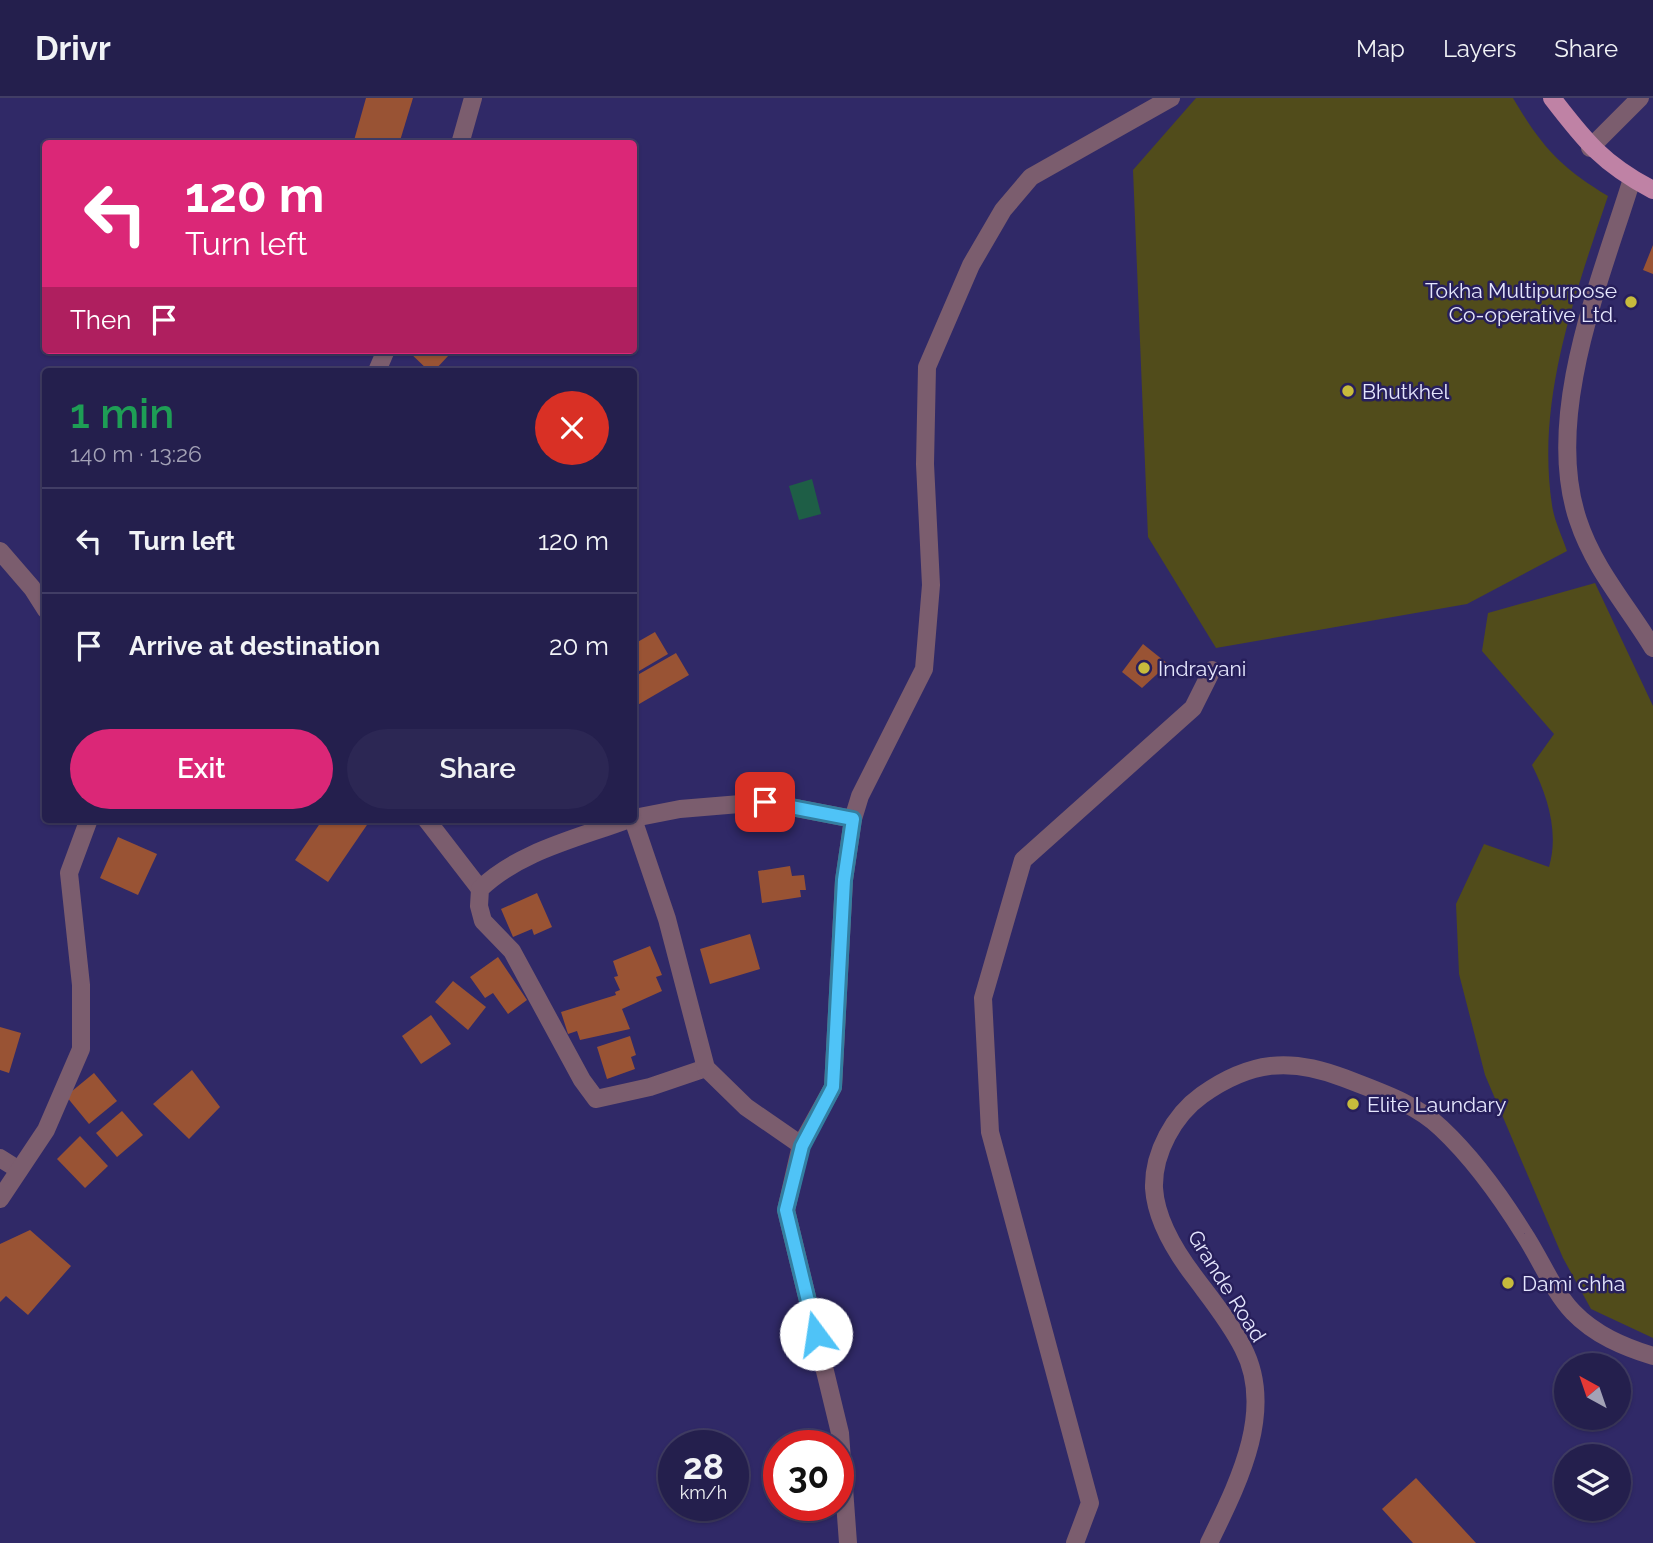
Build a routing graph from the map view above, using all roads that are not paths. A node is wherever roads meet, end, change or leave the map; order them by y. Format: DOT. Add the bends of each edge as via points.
graph roads {
  1 [pos="473,98"];
  2 [pos="1171,98"];
  3 [pos="1552,98"];
  4 [pos="1640,98"];
  5 [pos="461,140"];
  6 [pos="1590,148"];
  7 [pos="1632,179"];
  8 [pos="1653,190"];
  9 [pos="0,551"];
  10 [pos="42,604"];
  11 [pos="1653,648"];
  12 [pos="1212,670"];
  13 [pos="637,817"];
  14 [pos="853,819"];
  15 [pos="88,823"];
  16 [pos="429,823"];
  17 [pos="619,823"];
  18 [pos="634,823"];
  19 [pos="480,889"];
  20 [pos="706,1068"];
  21 [pos="802,1146"];
  22 [pos="0,1158"];
  23 [pos="19,1171"];
  24 [pos="0,1199"];
  25 [pos="1653,1356"];
  26 [pos="848,1543"];
  27 [pos="1075,1543"];
  28 [pos="1209,1543"];
  1 -- 5 [label="street"];
  2 -- 14 [label="street" via="1031,177 1003,210 966,278 927,367 925,464 931,585 924,669 860,796"];
  3 -- 6 [label="main road"];
  4 -- 6 [label="street"];
  6 -- 7 [label="main road"];
  7 -- 8 [label="main road"];
  7 -- 11 [label="street" via="1578,353 1569,408 1569,471 1577,519 1599,570"];
  9 -- 10 [label="street"];
  12 -- 27 [label="street" via="1193,708 1023,860 983,998 990,1132 1090,1503"];
  13 -- 14 [label="street" via="765,802"];
  14 -- 21 [label="street" via="844,880 833,1087"];
  15 -- 23 [label="street" via="69,873 81,985 81,1049 46,1130"];
  16 -- 19 [label="street"];
  17 -- 19 [label="street" via="515,862"];
  18 -- 20 [label="street" via="667,919"];
  19 -- 20 [label="street" via="483,921 512,951 596,1099"];
  20 -- 21 [label="street" via="746,1107"];
  21 -- 26 [label="street" via="786,1210 840,1433"];
  22 -- 23 [label="street"];
  23 -- 24 [label="street"];
  25 -- 28 [label="street, Grande Road" via="1600,1334 1572,1311 1523,1231 1440,1126 1389,1096 1326,1071 1289,1063 1250,1069 1199,1097 1182,1114 1158,1158 1154,1188 1163,1225 1244,1349 1256,1390 1253,1431 1236,1487"];
}
